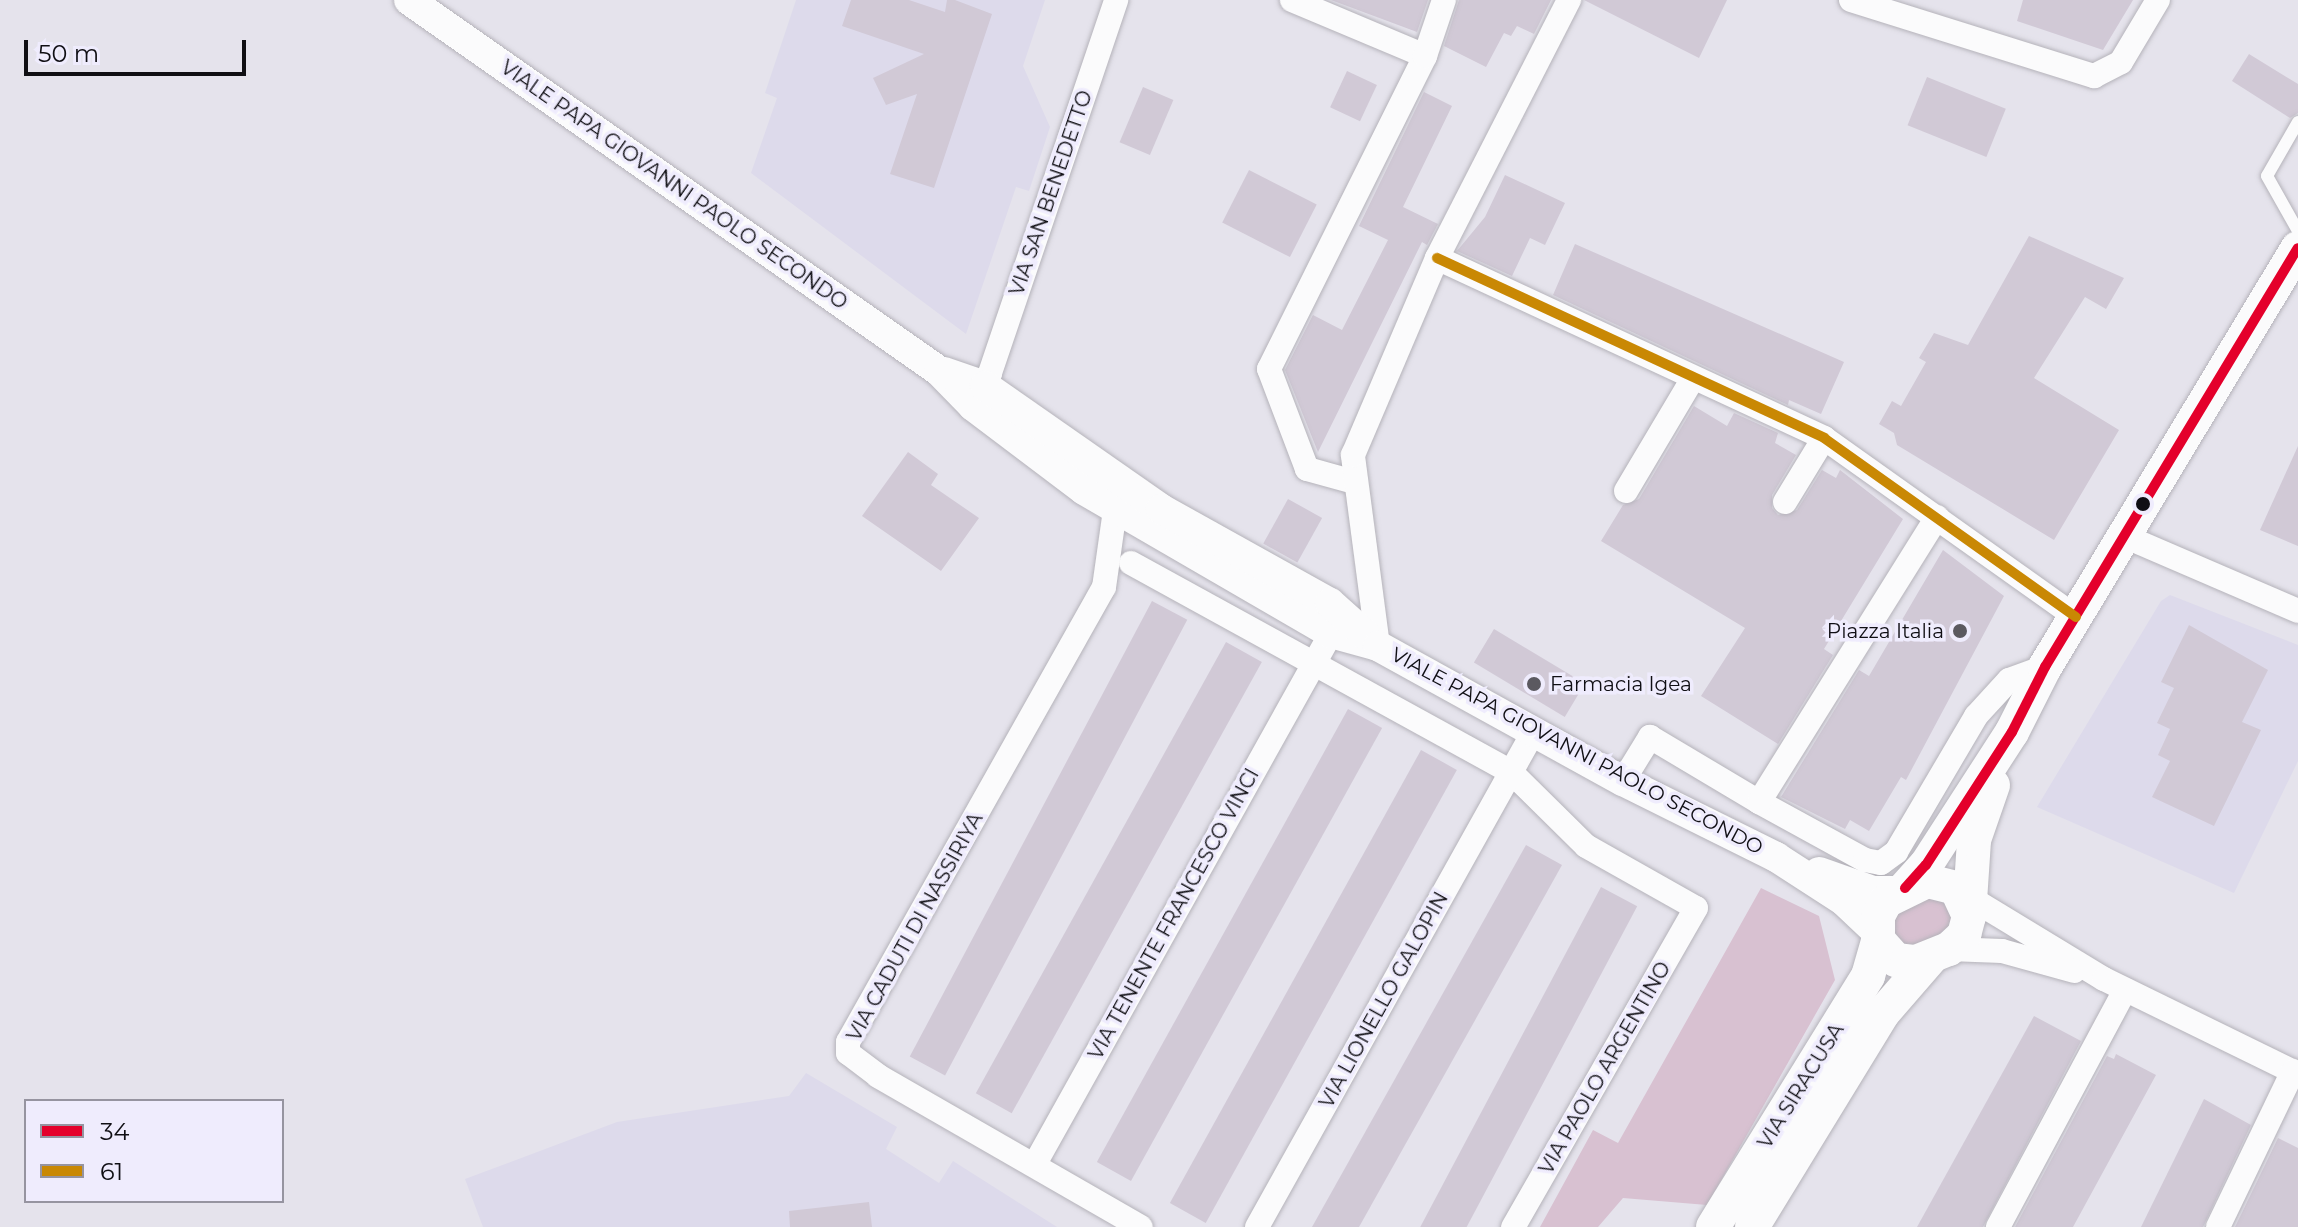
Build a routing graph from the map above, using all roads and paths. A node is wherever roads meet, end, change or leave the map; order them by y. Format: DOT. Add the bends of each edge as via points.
graph roads {
  1 [pos="409,0"];
  2 [pos="1116,0"];
  3 [pos="1292,0"];
  4 [pos="1444,0"];
  5 [pos="1569,0"];
  6 [pos="1851,0"];
  7 [pos="2158,0"];
  8 [pos="1425,56"];
  9 [pos="2298,122"];
  10 [pos="2298,231"];
  11 [pos="1437,258"];
  12 [pos="2292,268"];
  13 [pos="1692,380"];
  14 [pos="979,396"];
  15 [pos="1060,437"];
  16 [pos="1824,438"];
  17 [pos="1354,482"];
  18 [pos="1626,491"];
  19 [pos="1785,502"];
  20 [pos="1937,517"];
  21 [pos="1137,534"];
  22 [pos="2124,536"];
  23 [pos="1281,577"];
  24 [pos="2298,611"];
  25 [pos="2076,617"];
  26 [pos="1337,624"];
  27 [pos="1378,646"];
  28 [pos="1312,666"];
  29 [pos="2045,667"];
  30 [pos="1534,731"];
  31 [pos="2012,732"];
  32 [pos="1511,772"];
  33 [pos="1623,781"];
  34 [pos="1759,802"];
  35 [pos="1776,857"];
  36 [pos="1901,890"];
  37 [pos="1965,901"];
  38 [pos="1878,936"];
  39 [pos="1939,954"];
  40 [pos="2115,984"];
  41 [pos="2296,1073"];
  42 [pos="1036,1162"];
  43 [pos="1141,1227"];
  44 [pos="1257,1227"];
  45 [pos="1513,1227"];
  46 [pos="1713,1227"];
  47 [pos="1752,1227"];
  48 [pos="1998,1227"];
  49 [pos="2218,1227"];
  1 -- 14 [label="street, VIALE PAPA GIOVANNI PAOLO SECONDO"];
  2 -- 14 [label="street, VIA SAN BENEDETTO"];
  3 -- 8 [label="street"];
  4 -- 8 [label="street"];
  5 -- 11 [label="street"];
  6 -- 7 [label="street" via="2094,76 2121,62"];
  8 -- 17 [label="street" via="1269,369 1307,469"];
  9 -- 10 [label="lane" via="2267,176"];
  11 -- 13 [label="street"];
  11 -- 17 [label="street" via="1353,455"];
  12 -- 22 [label="main road"];
  13 -- 16 [label="street"];
  13 -- 18 [label="street"];
  14 -- 15 [label="street"];
  14 -- 21 [label="street"];
  15 -- 21 [label="street" via="1084,475"];
  15 -- 23 [label="street" via="1161,509"];
  16 -- 19 [label="street"];
  16 -- 20 [label="street"];
  17 -- 27 [label="street"];
  20 -- 25 [label="street"];
  20 -- 34 [label="street"];
  21 -- 23 [label="street" via="1168,527 1233,566"];
  21 -- 26 [label="street"];
  21 -- 28 [label="street"];
  21 -- 42 [label="street, VIA CADUTI DI NASSIRIYA" via="848,1042 851,1059"];
  22 -- 24 [label="street"];
  22 -- 25 [label="main road"];
  23 -- 26 [label="street"];
  25 -- 29 [label="main road"];
  26 -- 27 [label="street, VIALE PAPA GIOVANNI PAOLO SECONDO"];
  26 -- 28 [label="street, VIA TENENTE FRANCESCO VINCI"];
  27 -- 30 [label="street, VIALE PAPA GIOVANNI PAOLO SECONDO"];
  28 -- 32 [label="street"];
  28 -- 42 [label="street, VIA TENENTE FRANCESCO VINCI"];
  29 -- 31 [label="main road"];
  29 -- 34 [label="street" via="2009,680 1976,716 1896,852 1881,863 1865,860"];
  30 -- 32 [label="street, VIA LIONELLO GALOPIN"];
  30 -- 33 [label="street, VIALE PAPA GIOVANNI PAOLO SECONDO"];
  31 -- 36 [label="main road" via="1926,865"];
  31 -- 37 [label="main road" via="1974,840"];
  32 -- 44 [label="street, VIA LIONELLO GALOPIN"];
  32 -- 45 [label="street, VIA PAOLO ARGENTINO" via="1586,846 1696,908"];
  33 -- 34 [label="street" via="1650,737"];
  33 -- 35 [label="street, VIALE PAPA GIOVANNI PAOLO SECONDO"];
  35 -- 36 [label="street" via="1873,891"];
  35 -- 38 [label="street" via="1844,901"];
  36 -- 37 [label="main road" via="1927,881"];
  36 -- 38 [label="main road" via="1878,916"];
  37 -- 39 [label="main road" via="1964,935"];
  37 -- 40 [label="street"];
  38 -- 39 [label="main road" via="1896,960"];
  38 -- 46 [label="main road, VIA SIRACUSA" via="1868,976"];
  39 -- 40 [label="street" via="2002,951"];
  39 -- 47 [label="main road, VIA SIRACUSA" via="1883,1013"];
  40 -- 41 [label="street"];
  40 -- 48 [label="street"];
  41 -- 49 [label="street"];
  42 -- 43 [label="street, VIA CADUTI DI NASSIRIYA"];
}
